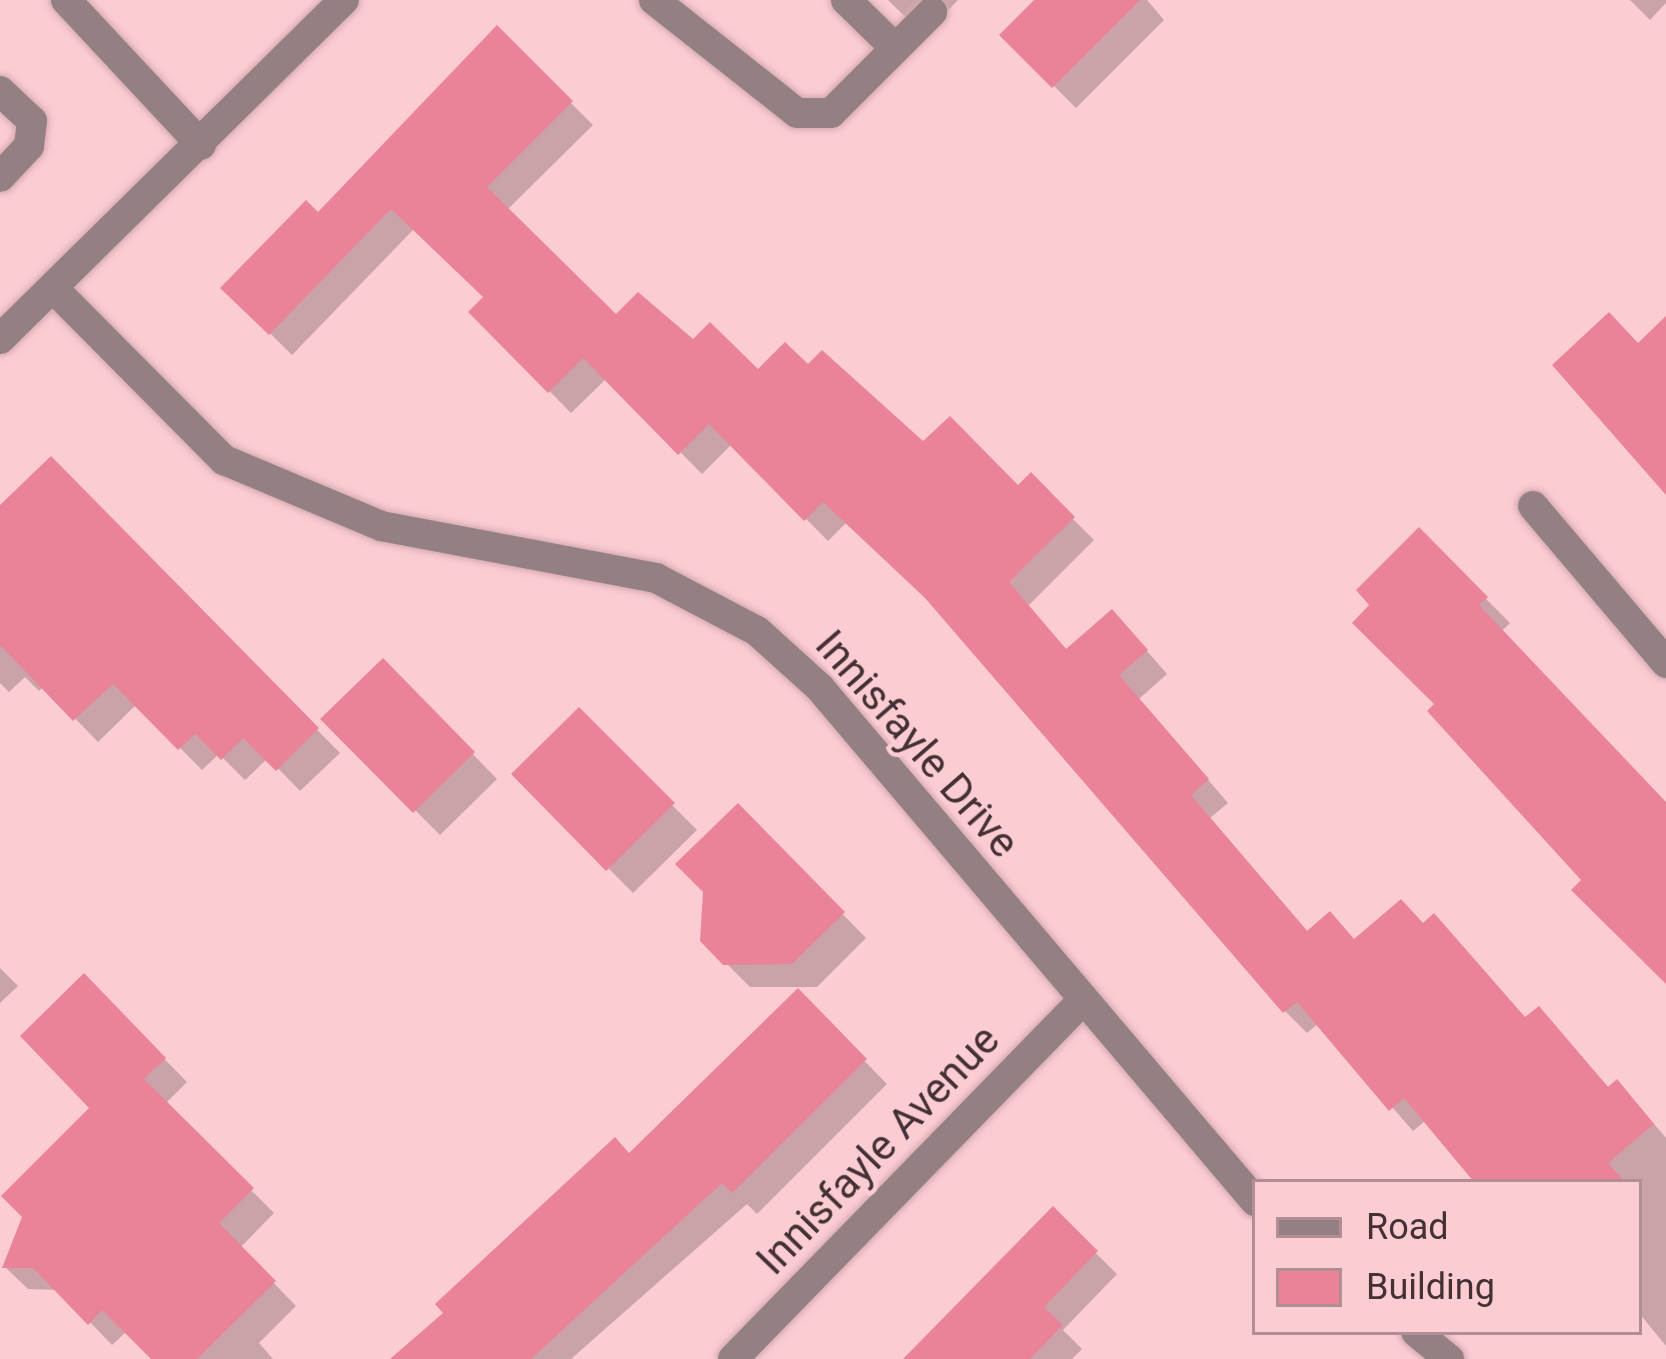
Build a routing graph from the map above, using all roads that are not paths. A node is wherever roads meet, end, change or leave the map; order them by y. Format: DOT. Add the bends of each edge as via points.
graph roads {
  1 [pos="66,0"];
  2 [pos="344,0"];
  3 [pos="654,0"];
  4 [pos="847,0"];
  5 [pos="932,12"];
  6 [pos="895,48"];
  7 [pos="0,91"];
  8 [pos="201,145"];
  9 [pos="0,177"];
  10 [pos="53,288"];
  11 [pos="0,339"];
  12 [pos="1533,506"];
  13 [pos="1666,663"];
  14 [pos="1083,1000"];
  15 [pos="1252,1197"];
  16 [pos="1420,1335"];
  17 [pos="733,1359"];
  18 [pos="1448,1359"];
  1 -- 8 [label="street"];
  2 -- 8 [label="street"];
  3 -- 6 [label="street" via="797,113 831,113"];
  4 -- 6 [label="street"];
  5 -- 6 [label="street"];
  7 -- 9 [label="street" via="32,121 29,146"];
  8 -- 10 [label="street"];
  10 -- 11 [label="street"];
  10 -- 14 [label="street, Innisfayle Drive" via="224,460 381,526 656,578 757,632 820,688"];
  12 -- 13 [label="street"];
  14 -- 15 [label="street, Innisfayle Drive"];
  14 -- 17 [label="street, Innisfayle Avenue"];
  16 -- 18 [label="street"];
}
